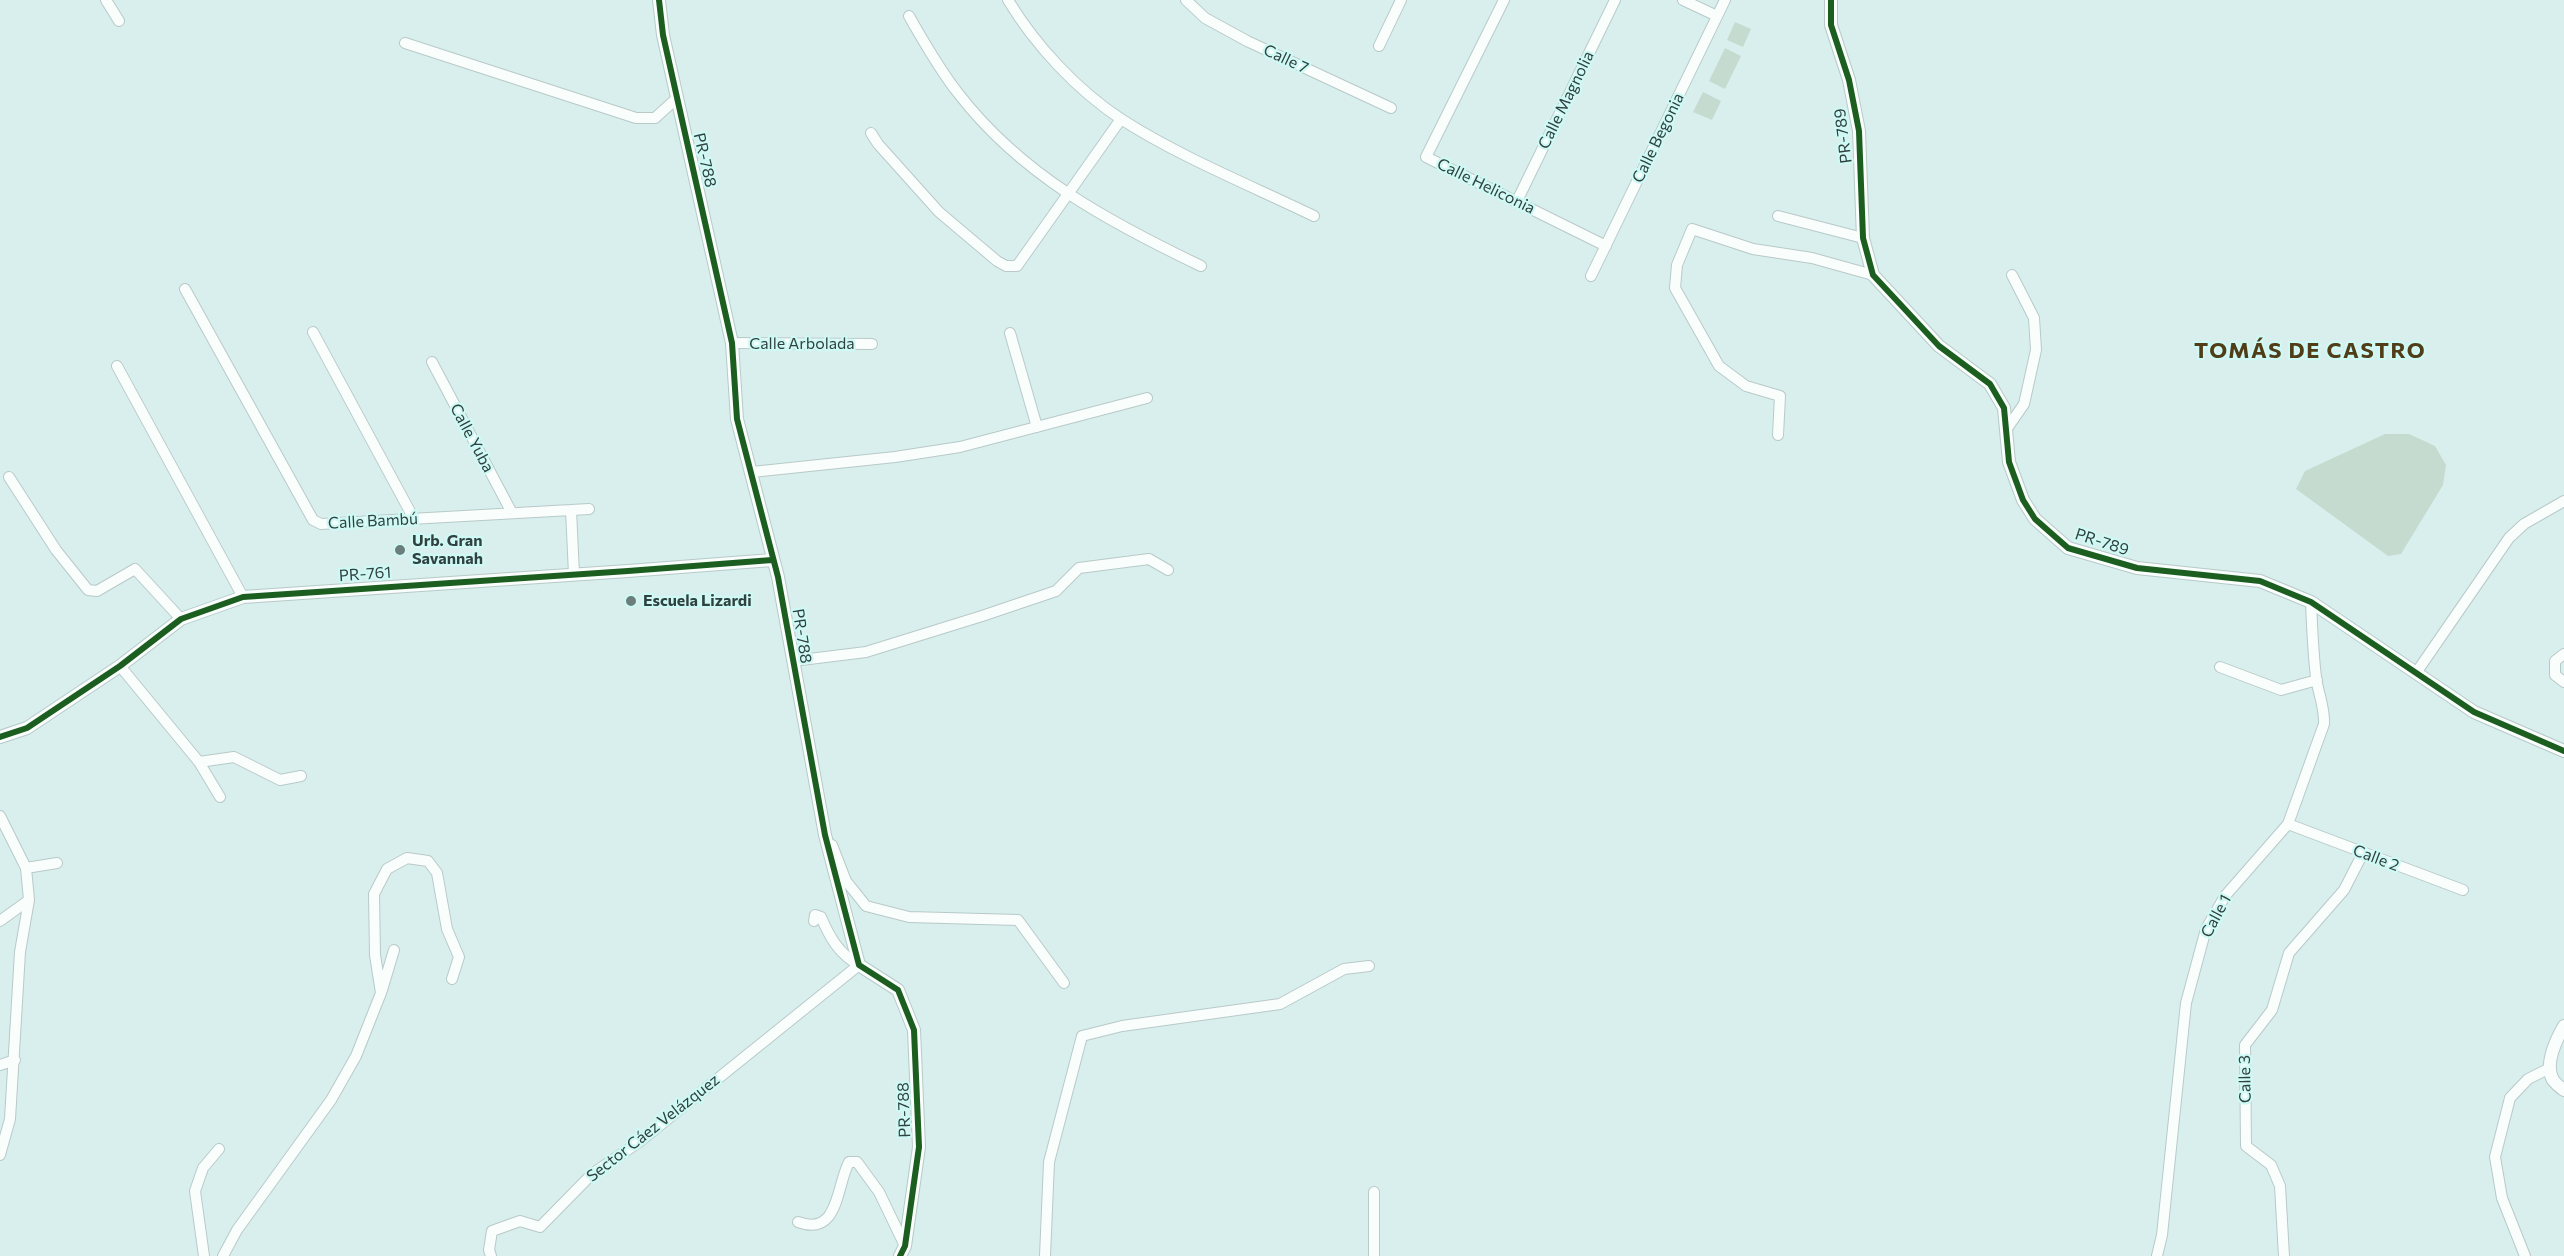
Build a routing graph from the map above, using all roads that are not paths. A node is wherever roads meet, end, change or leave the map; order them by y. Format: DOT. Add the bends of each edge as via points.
graph roads {
  1 [pos="106,0"];
  2 [pos="659,0"];
  3 [pos="1008,0"];
  4 [pos="1186,0"];
  5 [pos="1401,0"];
  6 [pos="1504,0"];
  7 [pos="1615,0"];
  8 [pos="1683,0"];
  9 [pos="1725,0"];
  10 [pos="1831,0"];
  11 [pos="909,16"];
  12 [pos="1718,16"];
  13 [pos="119,21"];
  14 [pos="405,43"];
  15 [pos="1379,46"];
  16 [pos="677,98"];
  17 [pos="1391,108"];
  18 [pos="1121,119"];
  19 [pos="871,133"];
  20 [pos="1067,194"];
  21 [pos="1517,201"];
  22 [pos="1314,216"];
  23 [pos="1778,216"];
  24 [pos="1863,238"];
  25 [pos="1606,246"];
  26 [pos="1201,266"];
  27 [pos="1873,275"];
  28 [pos="2012,275"];
  29 [pos="1591,276"];
  30 [pos="185,289"];
  31 [pos="313,332"];
  32 [pos="1010,333"];
  33 [pos="732,344"];
  34 [pos="872,344"];
  35 [pos="432,362"];
  36 [pos="117,366"];
  37 [pos="1147,398"];
  38 [pos="1037,427"];
  39 [pos="2006,430"];
  40 [pos="1778,435"];
  41 [pos="752,472"];
  42 [pos="9,477"];
  43 [pos="2564,501"];
  44 [pos="589,509"];
  45 [pos="571,510"];
  46 [pos="512,513"];
  47 [pos="414,519"];
  48 [pos="772,560"];
  49 [pos="1168,570"];
  50 [pos="574,574"];
  51 [pos="243,597"];
  52 [pos="2311,602"];
  53 [pos="181,619"];
  54 [pos="2564,654"];
  55 [pos="792,662"];
  56 [pos="120,666"];
  57 [pos="2220,667"];
  58 [pos="2416,673"];
  59 [pos="2316,680"];
  60 [pos="2564,682"];
  61 [pos="0,737"];
  62 [pos="2564,751"];
  63 [pos="199,762"];
  64 [pos="301,777"];
  65 [pos="220,797"];
  66 [pos="0,816"];
  67 [pos="2288,824"];
  68 [pos="825,835"];
  69 [pos="2363,853"];
  70 [pos="57,863"];
  71 [pos="26,868"];
  72 [pos="2463,890"];
  73 [pos="29,900"];
  74 [pos="0,921"];
  75 [pos="814,921"];
  76 [pos="394,950"];
  77 [pos="859,965"];
  78 [pos="1370,966"];
  79 [pos="452,979"];
  80 [pos="1064,983"];
  81 [pos="381,993"];
  82 [pos="2564,1026"];
  83 [pos="15,1060"];
  84 [pos="0,1065"];
  85 [pos="2550,1068"];
  86 [pos="2564,1090"];
  87 [pos="10,1119"];
  88 [pos="0,1129"];
  89 [pos="219,1149"];
  90 [pos="0,1155"];
  91 [pos="1374,1192"];
  92 [pos="798,1222"];
  93 [pos="903,1251"];
  94 [pos="204,1256"];
  95 [pos="223,1256"];
  96 [pos="491,1256"];
  97 [pos="1045,1256"];
  98 [pos="1374,1256"];
  99 [pos="2157,1256"];
  100 [pos="2284,1256"];
  101 [pos="2524,1256"];
  1 -- 13 [label="street"];
  2 -- 16 [label="street, PR-788 / PR-788"];
  3 -- 18 [label="street" via="1019,19 1069,76"];
  4 -- 17 [label="street, Calle 7" via="1205,18 1247,41"];
  5 -- 15 [label="street"];
  6 -- 21 [label="street, Calle Heliconia" via="1426,157"];
  7 -- 21 [label="street, Calle Magnolia"];
  8 -- 12 [label="street"];
  9 -- 12 [label="street, Calle Begonia"];
  10 -- 24 [label="street, PR-789 / PR-789" via="1831,25 1849,80 1859,130"];
  11 -- 20 [label="street" via="957,93 987,127 1025,164"];
  12 -- 25 [label="street, Calle Begonia"];
  14 -- 16 [label="street" via="636,118 655,118"];
  16 -- 33 [label="street, PR-788 / PR-788"];
  18 -- 20 [label="street"];
  18 -- 22 [label="street"];
  19 -- 20 [label="street" via="939,212 1006,266 1017,266"];
  20 -- 26 [label="street" via="1125,229"];
  21 -- 25 [label="street, Calle Heliconia"];
  23 -- 24 [label="street"];
  24 -- 27 [label="street, PR-789 / PR-789"];
  25 -- 29 [label="street, Calle Begonia"];
  27 -- 39 [label="street, PR-789 / PR-789" via="1939,346 1990,384 2004,408"];
  27 -- 40 [label="street" via="1812,258 1753,249 1692,229 1677,265 1675,288 1719,366 1746,386 1780,396"];
  28 -- 39 [label="street" via="2034,318 2036,350 2024,404"];
  30 -- 47 [label="street, Calle Bambú" via="313,520 321,524"];
  31 -- 47 [label="street"];
  32 -- 38 [label="street"];
  33 -- 34 [label="street, Calle Arbolada"];
  33 -- 41 [label="street, PR-788 / PR-788" via="737,419"];
  35 -- 46 [label="street, Calle Yuba"];
  36 -- 51 [label="street"];
  37 -- 38 [label="street"];
  38 -- 41 [label="street" via="960,447"];
  39 -- 52 [label="street, PR-789 / PR-789" via="2009,462 2023,500 2035,519 2068,548 2138,568 2260,581"];
  41 -- 48 [label="street, PR-788 / PR-788"];
  42 -- 53 [label="street" via="56,550 88,590 97,591 135,569"];
  43 -- 58 [label="street" via="2524,524 2509,538"];
  44 -- 45 [label="street, Calle Bambú"];
  45 -- 46 [label="street, Calle Bambú"];
  45 -- 50 [label="street"];
  46 -- 47 [label="street, Calle Bambú"];
  48 -- 50 [label="street, PR-761 / PR-761"];
  48 -- 55 [label="street, PR-788 / PR-788"];
  49 -- 55 [label="street" via="1149,560 1079,568 1056,591 982,616 866,651"];
  50 -- 51 [label="street, PR-761 / PR-761"];
  51 -- 53 [label="street, PR-761 / PR-761"];
  52 -- 58 [label="street, PR-789 / PR-789"];
  52 -- 59 [label="street, Calle 1"];
  53 -- 56 [label="street, PR-761 / PR-761"];
  54 -- 60 [label="street" via="2555,661 2555,675"];
  55 -- 68 [label="street, PR-788 / PR-788"];
  56 -- 61 [label="street, PR-761 / PR-761" via="27,728"];
  56 -- 63 [label="street"];
  57 -- 59 [label="street" via="2281,690"];
  58 -- 62 [label="street, PR-789 / PR-789" via="2474,712"];
  59 -- 67 [label="street, Calle 1" via="2324,724"];
  63 -- 64 [label="street" via="234,757 280,780"];
  63 -- 65 [label="street"];
  66 -- 71 [label="street"];
  67 -- 69 [label="street, Calle 2"];
  67 -- 99 [label="street, Calle 1" via="2225,896 2206,929 2186,1003"];
  68 -- 77 [label="street, PR-788 / PR-788"];
  68 -- 80 [label="street" via="846,881 866,906 909,917 1018,920"];
  69 -- 72 [label="street, Calle 2"];
  69 -- 100 [label="street, Calle 3" via="2344,890 2289,953 2272,1010 2245,1045 2246,1146 2271,1165 2280,1186"];
  70 -- 71 [label="street"];
  71 -- 73 [label="street"];
  73 -- 74 [label="street"];
  73 -- 83 [label="street" via="20,952"];
  75 -- 77 [label="street" via="815,915 821,917 828,936 846,958"];
  76 -- 81 [label="street"];
  77 -- 93 [label="street, PR-788 / PR-788" via="898,990 914,1030 919,1147"];
  77 -- 96 [label="street, Sector Cáez Velázquez" via="639,1142 592,1174 540,1227 520,1221 492,1231"];
  78 -- 97 [label="street" via="1344,969 1280,1004 1122,1026 1082,1036 1049,1162"];
  79 -- 81 [label="street" via="459,957 447,929 437,873 428,861 407,858 387,869 374,894 375,955"];
  81 -- 95 [label="street" via="356,1056 331,1100 237,1230"];
  82 -- 85 [label="street" via="2553,1047"];
  83 -- 84 [label="street"];
  83 -- 87 [label="street"];
  85 -- 86 [label="street" via="2553,1080"];
  85 -- 101 [label="street" via="2528,1079 2510,1098 2495,1157 2502,1198"];
  87 -- 88 [label="street"];
  87 -- 90 [label="street"];
  89 -- 94 [label="street" via="203,1168 195,1191"];
  91 -- 98 [label="street"];
  92 -- 93 [label="street" via="816,1226 826,1221 844,1171 849,1162 857,1162 879,1192"];
}
